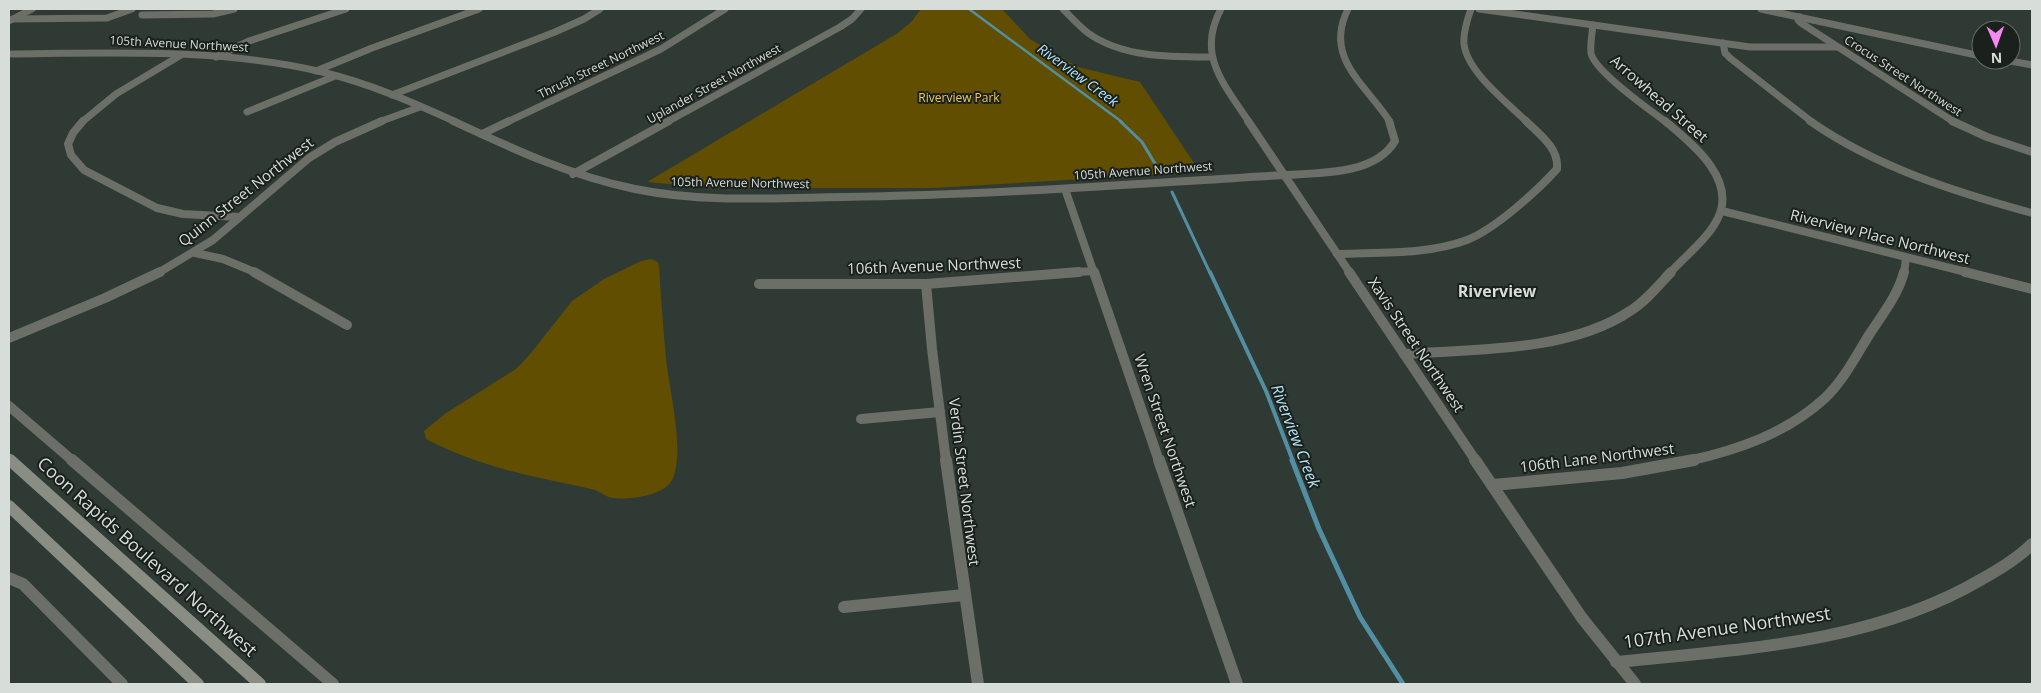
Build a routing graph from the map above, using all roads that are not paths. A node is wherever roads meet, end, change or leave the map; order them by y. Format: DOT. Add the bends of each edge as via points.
graph roads {
  1 [pos="32,9"];
  2 [pos="132,9"];
  3 [pos="234,9"];
  4 [pos="346,9"];
  5 [pos="479,9"];
  6 [pos="600,9"];
  7 [pos="725,9"];
  8 [pos="861,9"];
  9 [pos="1064,9"];
  10 [pos="1221,9"];
  11 [pos="1348,9"];
  12 [pos="1471,9"];
  13 [pos="1479,9"];
  14 [pos="1761,9"];
  15 [pos="142,15"];
  16 [pos="1800,17"];
  17 [pos="11,20"];
  18 [pos="1593,25"];
  19 [pos="1723,43"];
  20 [pos="1837,47"];
  21 [pos="9,54"];
  22 [pos="1971,54"];
  23 [pos="181,55"];
  24 [pos="216,57"];
  25 [pos="1212,57"];
  26 [pos="316,71"];
  27 [pos="335,76"];
  28 [pos="392,95"];
  29 [pos="420,108"];
  30 [pos="247,112"];
  31 [pos="482,134"];
  32 [pos="2032,152"];
  33 [pos="573,174"];
  34 [pos="1284,175"];
  35 [pos="1066,188"];
  36 [pos="1722,211"];
  37 [pos="2032,213"];
  38 [pos="240,217"];
  39 [pos="195,253"];
  40 [pos="1337,254"];
  41 [pos="1906,258"];
  42 [pos="1094,271"];
  43 [pos="759,284"];
  44 [pos="926,284"];
  45 [pos="2032,289"];
  46 [pos="347,326"];
  47 [pos="9,338"];
  48 [pos="1404,354"];
  49 [pos="9,406"];
  50 [pos="940,412"];
  51 [pos="861,419"];
  52 [pos="9,458"];
  53 [pos="1493,486"];
  54 [pos="9,506"];
  55 [pos="2032,544"];
  56 [pos="9,578"];
  57 [pos="964,595"];
  58 [pos="844,607"];
  59 [pos="1616,662"];
  60 [pos="122,684"];
  61 [pos="198,684"];
  62 [pos="260,684"];
  63 [pos="333,684"];
  64 [pos="978,684"];
  65 [pos="1237,684"];
  66 [pos="1634,684"];
  1 -- 17 [label="street"];
  2 -- 17 [label="street" via="107,18"];
  3 -- 15 [label="street" via="204,15"];
  4 -- 24 [label="street" via="249,41"];
  5 -- 26 [label="street"];
  6 -- 28 [label="street" via="556,32"];
  7 -- 31 [label="street, Thrush Street Northwest" via="662,49"];
  8 -- 33 [label="street, Uplander Street Northwest" via="840,27"];
  9 -- 25 [label="street" via="1088,33 1122,48 1155,55"];
  10 -- 25 [label="street, Xavis Street Northwest" via="1210,34"];
  11 -- 34 [label="street, 105th Avenue Northwest" via="1340,31 1344,58 1389,120 1395,140 1382,157 1363,165"];
  12 -- 40 [label="street" via="1463,35 1470,62 1552,147 1558,160 1557,169 1482,233 1466,240 1436,247"];
  13 -- 18 [label="street"];
  14 -- 16 [label="street"];
  16 -- 20 [label="street, Crocus Street Northwest" via="1801,23"];
  16 -- 22 [label="street"];
  18 -- 19 [label="street"];
  18 -- 36 [label="street, Arrowhead Street" via="1591,52 1596,63 1705,158 1719,182 1724,202"];
  19 -- 20 [label="street" via="1760,48"];
  19 -- 37 [label="street" via="1727,56 1804,116 1847,144 1934,182"];
  20 -- 32 [label="street, Crocus Street Northwest" via="1953,122"];
  21 -- 23 [label="street, 105th Avenue Northwest"];
  23 -- 24 [label="street, 105th Avenue Northwest"];
  23 -- 38 [label="street" via="141,78 84,119 70,137 69,151 84,170 157,208 195,215"];
  24 -- 26 [label="street, 105th Avenue Northwest"];
  25 -- 34 [label="street, Xavis Street Northwest" via="1222,80"];
  26 -- 27 [label="street, 105th Avenue Northwest"];
  27 -- 28 [label="street, 105th Avenue Northwest"];
  27 -- 30 [label="street"];
  28 -- 29 [label="street, 105th Avenue Northwest"];
  29 -- 31 [label="street, 105th Avenue Northwest"];
  29 -- 38 [label="street, Quinn Street Northwest" via="326,147"];
  31 -- 33 [label="street, 105th Avenue Northwest"];
  33 -- 35 [label="street, 105th Avenue Northwest" via="640,191 716,198 929,196"];
  34 -- 35 [label="street, 105th Avenue Northwest"];
  34 -- 40 [label="street, Xavis Street Northwest"];
  35 -- 42 [label="street, Wren Street Northwest"];
  36 -- 41 [label="street, Riverview Place Northwest"];
  36 -- 48 [label="street" via="1712,229 1644,300 1603,326 1534,343"];
  38 -- 39 [label="street, Quinn Street Northwest"];
  39 -- 46 [label="street" via="228,260 249,269"];
  39 -- 47 [label="street, Quinn Street Northwest" via="142,282"];
  40 -- 48 [label="street, Xavis Street Northwest"];
  41 -- 45 [label="street, Riverview Place Northwest"];
  41 -- 53 [label="street, 106th Lane Northwest" via="1901,284 1835,388 1812,409 1780,429 1717,454 1658,468"];
  42 -- 44 [label="street, 106th Avenue Northwest"];
  42 -- 65 [label="street, Wren Street Northwest"];
  43 -- 44 [label="street, 106th Avenue Northwest"];
  44 -- 50 [label="street, Verdin Street Northwest"];
  48 -- 53 [label="street, Xavis Street Northwest"];
  49 -- 63 [label="street"];
  50 -- 51 [label="street"];
  50 -- 57 [label="street, Verdin Street Northwest"];
  52 -- 62 [label="main road, Coon Rapids Boulevard Northwest"];
  53 -- 59 [label="street, Xavis Street Northwest" via="1582,618"];
  54 -- 61 [label="main road"];
  55 -- 59 [label="street, 107th Avenue Northwest" via="1969,589 1885,621 1774,645"];
  56 -- 60 [label="street" via="23,584"];
  57 -- 58 [label="street"];
  57 -- 64 [label="street, Verdin Street Northwest"];
  59 -- 66 [label="street, Xavis Street Northwest"];
}
